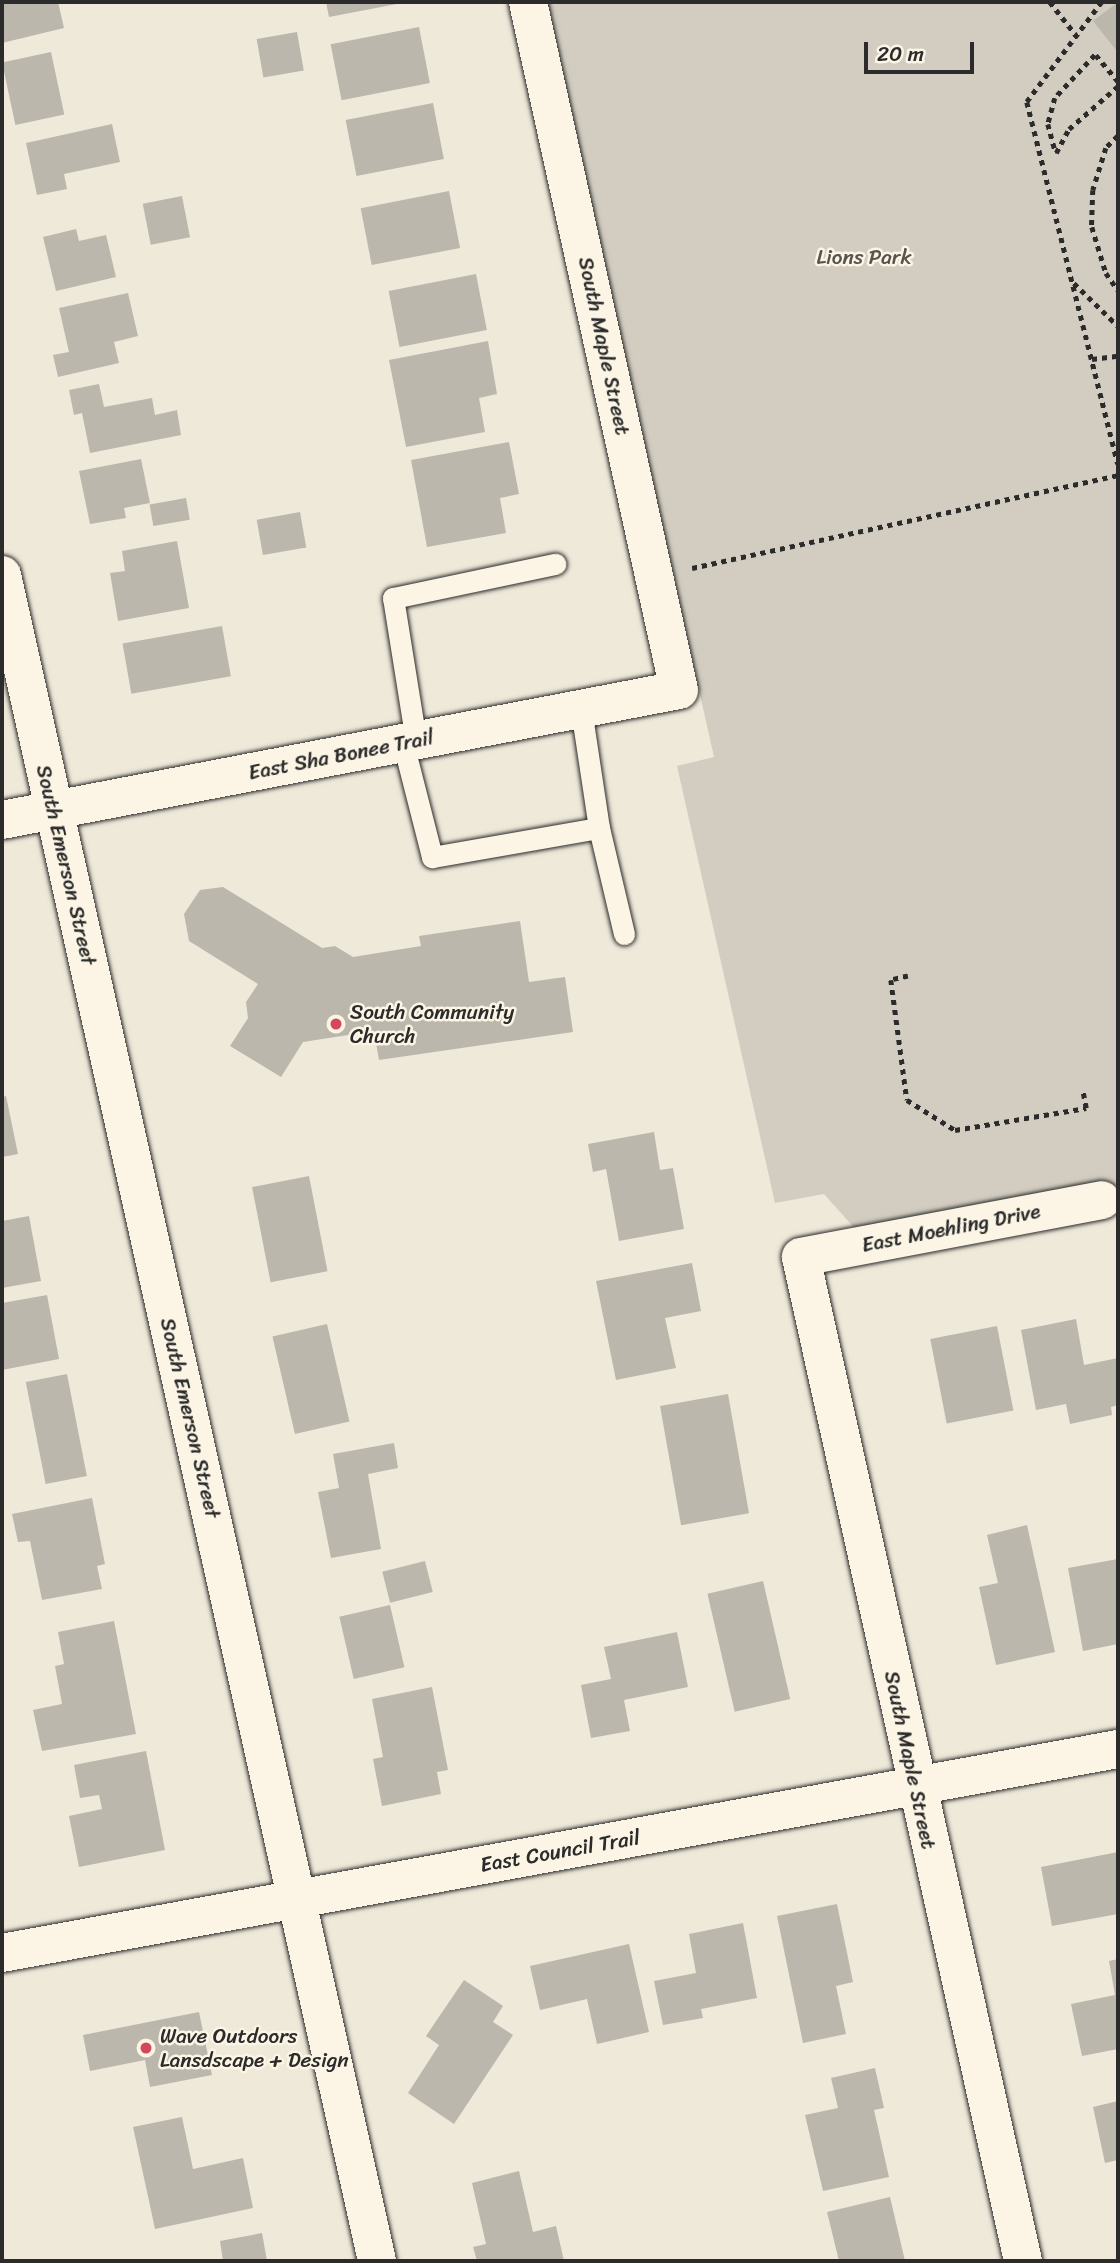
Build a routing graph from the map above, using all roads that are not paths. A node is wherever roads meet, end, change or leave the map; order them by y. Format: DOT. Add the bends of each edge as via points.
graph roads {
  1 [pos="528,2"];
  2 [pos="555,564"];
  3 [pos="2,575"];
  4 [pos="680,690"];
  5 [pos="581,709"];
  6 [pos="410,742"];
  7 [pos="54,810"];
  8 [pos="2,820"];
  9 [pos="599,828"];
  10 [pos="624,934"];
  11 [pos="1102,1200"];
  12 [pos="801,1257"];
  13 [pos="1118,1749"];
  14 [pos="914,1786"];
  15 [pos="297,1899"];
  16 [pos="2,1953"];
  17 [pos="377,2261"];
  18 [pos="1023,2261"];
  1 -- 4 [label="street, South Maple Street"];
  2 -- 6 [label="lane" via="393,598"];
  3 -- 7 [label="street, South Emerson Street"];
  4 -- 5 [label="street, East Sha Bonee Trail"];
  5 -- 6 [label="street, East Sha Bonee Trail"];
  5 -- 9 [label="lane"];
  6 -- 7 [label="street, East Sha Bonee Trail"];
  6 -- 9 [label="lane" via="432,858"];
  7 -- 8 [label="street, East Sha Bonee Trail"];
  7 -- 15 [label="street, South Emerson Street"];
  9 -- 10 [label="lane"];
  11 -- 12 [label="street, East Moehling Drive"];
  12 -- 14 [label="street, South Maple Street"];
  13 -- 14 [label="street, East Council Trail"];
  14 -- 15 [label="street, East Council Trail"];
  14 -- 18 [label="street, South Maple Street"];
  15 -- 16 [label="street, East Council Trail"];
  15 -- 17 [label="street, South Emerson Street"];
}
